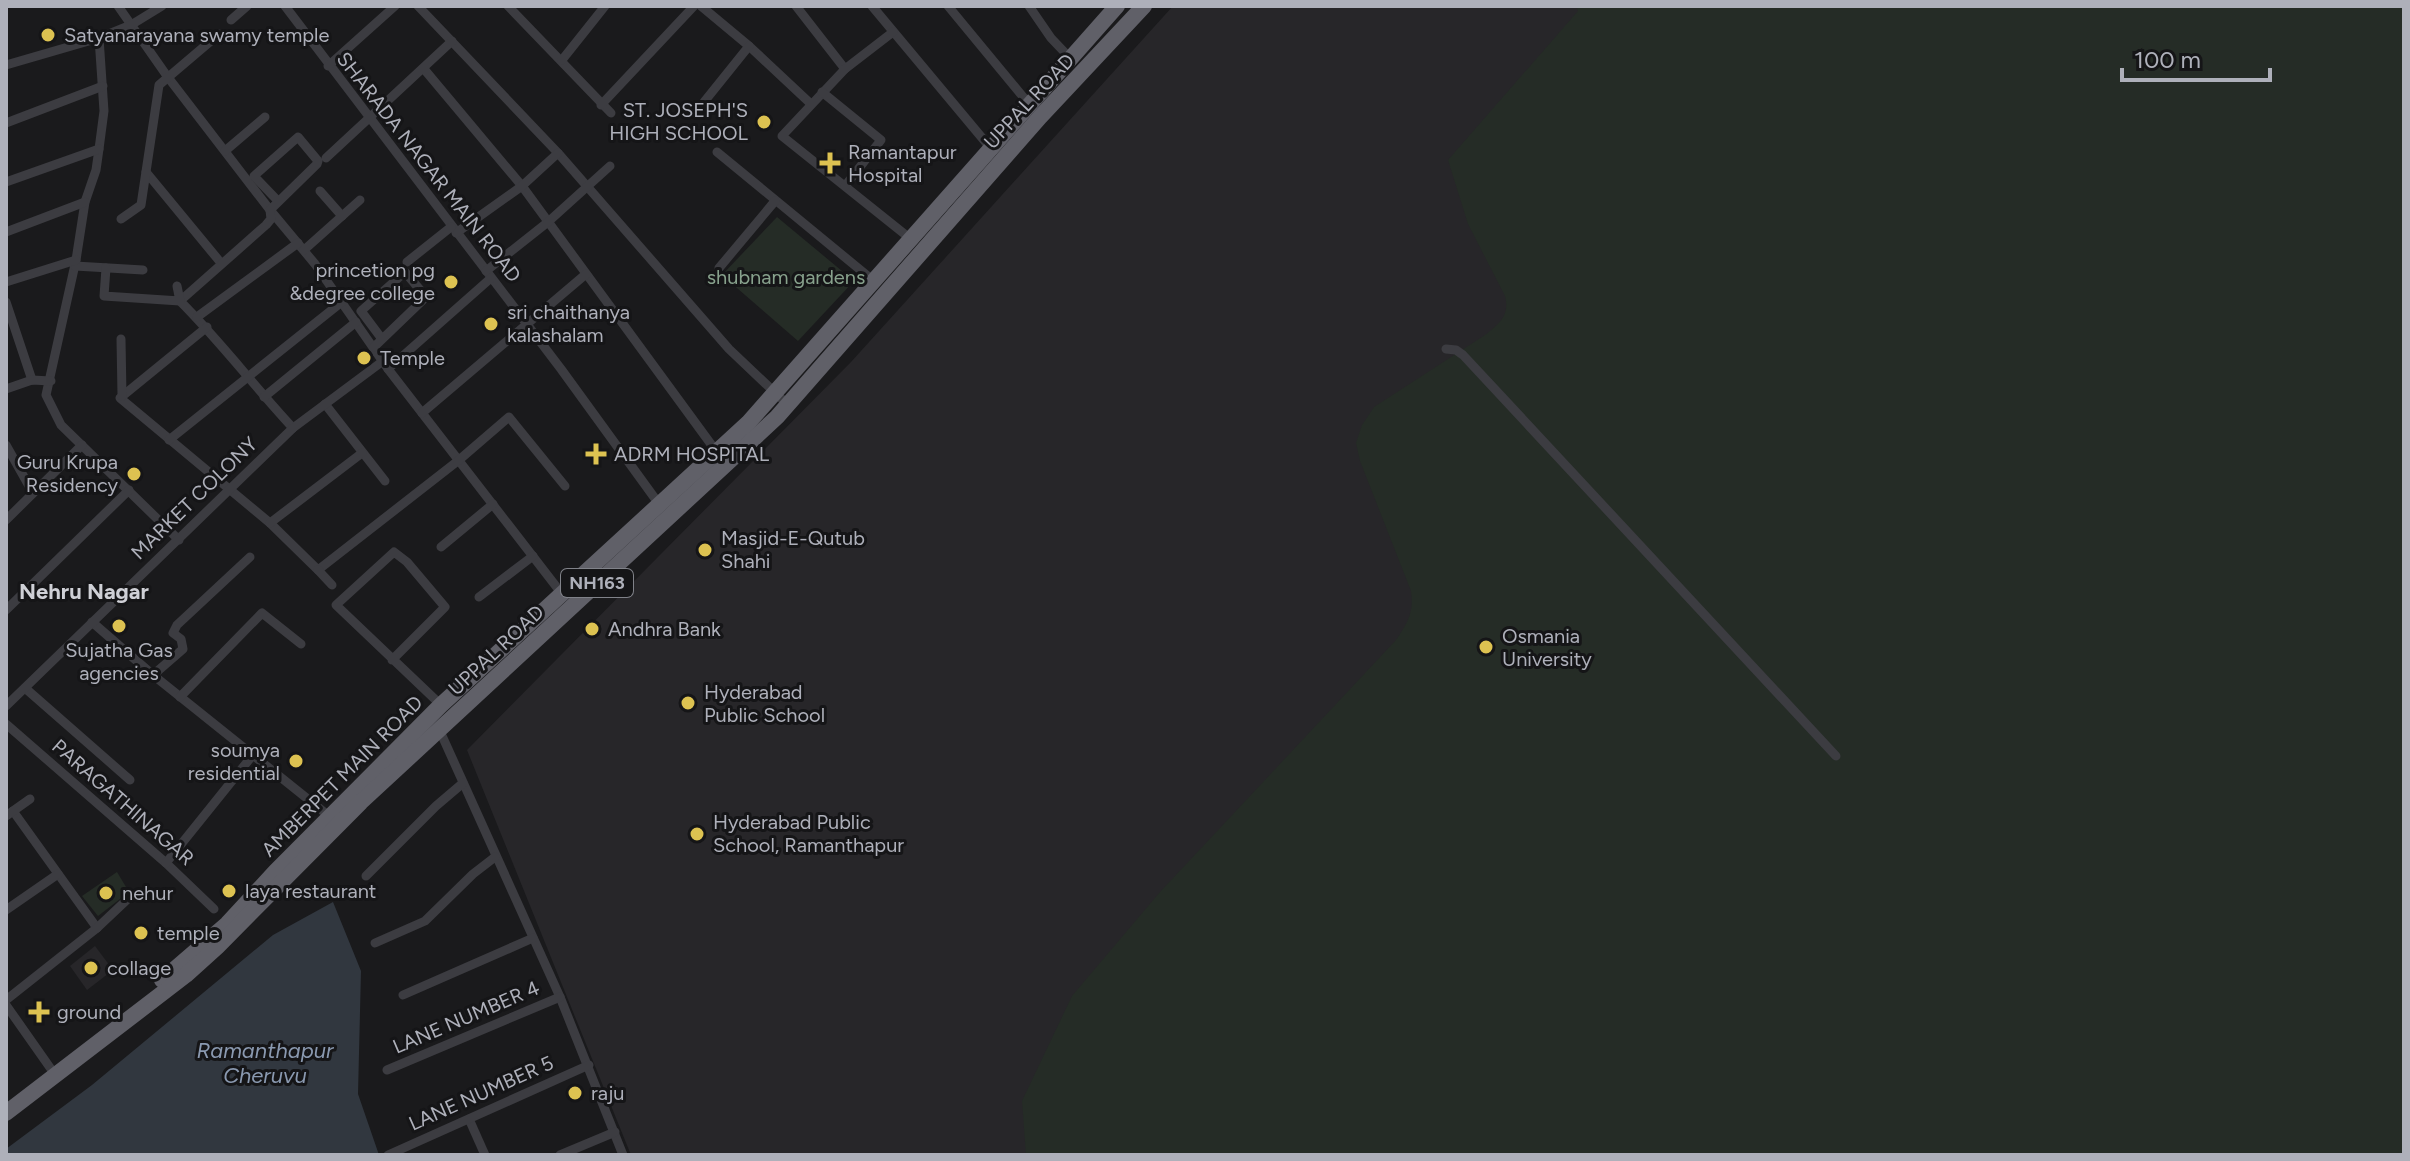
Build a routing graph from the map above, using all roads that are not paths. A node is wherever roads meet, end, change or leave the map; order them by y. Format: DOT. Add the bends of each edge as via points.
graph roads {
  1 [pos="118,6"];
  2 [pos="162,6"];
  3 [pos="247,6"];
  4 [pos="285,6"];
  5 [pos="395,6"];
  6 [pos="418,6"];
  7 [pos="508,6"];
  8 [pos="605,6"];
  9 [pos="694,6"];
  10 [pos="701,6"];
  11 [pos="796,6"];
  12 [pos="872,6"];
  13 [pos="948,6"];
  14 [pos="1029,6"];
  15 [pos="1117,6"];
  16 [pos="1144,6"];
  17 [pos="231,20"];
  18 [pos="131,25"];
  19 [pos="893,32"];
  20 [pos="219,34"];
  21 [pos="99,38"];
  22 [pos="452,41"];
  23 [pos="749,46"];
  24 [pos="1070,58"];
  25 [pos="562,60"];
  26 [pos="6,65"];
  27 [pos="328,66"];
  28 [pos="424,69"];
  29 [pos="845,69"];
  30 [pos="167,76"];
  31 [pos="103,86"];
  32 [pos="822,92"];
  33 [pos="704,102"];
  34 [pos="811,104"];
  35 [pos="1029,104"];
  36 [pos="601,105"];
  37 [pos="611,113"];
  38 [pos="265,117"];
  39 [pos="368,119"];
  40 [pos="6,123"];
  41 [pos="99,149"];
  42 [pos="225,151"];
  43 [pos="717,152"];
  44 [pos="558,153"];
  45 [pos="996,154"];
  46 [pos="326,158"];
  47 [pos="610,166"];
  48 [pos="146,172"];
  49 [pos="6,182"];
  50 [pos="587,184"];
  51 [pos="522,186"];
  52 [pos="845,186"];
  53 [pos="320,191"];
  54 [pos="360,200"];
  55 [pos="278,201"];
  56 [pos="775,201"];
  57 [pos="85,202"];
  58 [pos="270,210"];
  59 [pos="342,216"];
  60 [pos="121,219"];
  61 [pos="548,222"];
  62 [pos="453,230"];
  63 [pos="6,232"];
  64 [pos="912,240"];
  65 [pos="301,247"];
  66 [pos="407,262"];
  67 [pos="76,263"];
  68 [pos="221,263"];
  69 [pos="106,268"];
  70 [pos="719,268"];
  71 [pos="143,270"];
  72 [pos="488,274"];
  73 [pos="586,274"];
  74 [pos="6,282"];
  75 [pos="875,282"];
  76 [pos="177,286"];
  77 [pos="180,301"];
  78 [pos="343,301"];
  79 [pos="6,302"];
  80 [pos="197,317"];
  81 [pos="356,322"];
  82 [pos="527,323"];
  83 [pos="207,327"];
  84 [pos="11,331"];
  85 [pos="121,339"];
  86 [pos="382,339"];
  87 [pos="374,347"];
  88 [pos="1446,349"];
  89 [pos="386,365"];
  90 [pos="247,379"];
  91 [pos="41,380"];
  92 [pos="6,389"];
  93 [pos="122,396"];
  94 [pos="264,397"];
  95 [pos="781,399"];
  96 [pos="325,404"];
  97 [pos="422,413"];
  98 [pos="293,428"];
  99 [pos="169,440"];
  100 [pos="6,445"];
  101 [pos="82,445"];
  102 [pos="716,451"];
  103 [pos="362,453"];
  104 [pos="459,460"];
  105 [pos="385,481"];
  106 [pos="565,486"];
  107 [pos="230,489"];
  108 [pos="129,490"];
  109 [pos="33,493"];
  110 [pos="493,504"];
  111 [pos="659,504"];
  112 [pos="6,520"];
  113 [pos="270,523"];
  114 [pos="179,540"];
  115 [pos="441,547"];
  116 [pos="533,556"];
  117 [pos="250,557"];
  118 [pos="318,570"];
  119 [pos="332,585"];
  120 [pos="562,594"];
  121 [pos="479,597"];
  122 [pos="6,610"];
  123 [pos="92,622"];
  124 [pos="301,644"];
  125 [pos="392,660"];
  126 [pos="153,675"];
  127 [pos="25,688"];
  128 [pos="180,697"];
  129 [pos="6,706"];
  130 [pos="437,717"];
  131 [pos="6,724"];
  132 [pos="252,756"];
  133 [pos="1836,756"];
  134 [pos="130,780"];
  135 [pos="463,783"];
  136 [pos="30,799"];
  137 [pos="10,814"];
  138 [pos="329,816"];
  139 [pos="495,857"];
  140 [pos="166,863"];
  141 [pos="58,874"];
  142 [pos="366,876"];
  143 [pos="132,895"];
  144 [pos="214,909"];
  145 [pos="6,910"];
  146 [pos="97,928"];
  147 [pos="533,938"];
  148 [pos="213,943"];
  149 [pos="375,943"];
  150 [pos="403,995"];
  151 [pos="560,997"];
  152 [pos="6,1002"];
  153 [pos="589,1065"];
  154 [pos="51,1069"];
  155 [pos="387,1070"];
  156 [pos="6,1101"];
  157 [pos="6,1113"];
  158 [pos="469,1119"];
  159 [pos="615,1132"];
  160 [pos="388,1155"];
  161 [pos="485,1155"];
  162 [pos="560,1155"];
  163 [pos="623,1155"];
  1 -- 18 [label="street"];
  2 -- 18 [label="street"];
  3 -- 17 [label="street"];
  4 -- 27 [label="street, SHARADA NAGAR MAIN ROAD"];
  5 -- 27 [label="street"];
  6 -- 22 [label="street"];
  7 -- 25 [label="street"];
  8 -- 25 [label="street"];
  9 -- 36 [label="street"];
  10 -- 23 [label="street"];
  11 -- 29 [label="street"];
  12 -- 19 [label="street"];
  13 -- 35 [label="street"];
  14 -- 24 [label="street"];
  15 -- 24 [label="highway, AMBERPET MAIN ROAD / NH163"];
  16 -- 45 [label="highway, UPPAL ROAD / NH163"];
  18 -- 21 [label="street"];
  18 -- 30 [label="street"];
  19 -- 29 [label="street"];
  19 -- 45 [label="street"];
  20 -- 30 [label="street"];
  21 -- 26 [label="street"];
  21 -- 31 [label="street"];
  22 -- 28 [label="street"];
  22 -- 44 [label="street"];
  23 -- 33 [label="street"];
  23 -- 34 [label="street"];
  24 -- 35 [label="highway, AMBERPET MAIN ROAD / NH163"];
  25 -- 36 [label="street"];
  27 -- 39 [label="street, SHARADA NAGAR MAIN ROAD"];
  28 -- 39 [label="street"];
  28 -- 51 [label="street"];
  29 -- 32 [label="street"];
  30 -- 42 [label="street"];
  30 -- 48 [label="street" via="159,85"];
  31 -- 40 [label="street"];
  31 -- 41 [label="street"];
  32 -- 34 [label="street"];
  32 -- 52 [label="street" via="881,140"];
  34 -- 52 [label="street" via="782,136"];
  35 -- 45 [label="highway, AMBERPET MAIN ROAD / NH163"];
  36 -- 37 [label="street"];
  38 -- 42 [label="street"];
  39 -- 46 [label="street"];
  39 -- 62 [label="street, SHARADA NAGAR MAIN ROAD"];
  41 -- 49 [label="street"];
  41 -- 57 [label="street"];
  42 -- 58 [label="street"];
  43 -- 56 [label="street"];
  44 -- 50 [label="street"];
  44 -- 51 [label="street"];
  45 -- 64 [label="highway, AMBERPET MAIN ROAD / NH163"];
  45 -- 95 [label="highway, UPPAL ROAD / NH163"];
  47 -- 50 [label="street, MARKET COLONY"];
  48 -- 60 [label="street" via="141,205"];
  48 -- 68 [label="street"];
  50 -- 61 [label="street, MARKET COLONY"];
  50 -- 95 [label="street" via="729,349"];
  51 -- 61 [label="street"];
  51 -- 62 [label="street"];
  52 -- 64 [label="street"];
  53 -- 59 [label="street"];
  54 -- 59 [label="street"];
  55 -- 55 [label="street" via="318,161 298,137 254,176"];
  55 -- 58 [label="street"];
  56 -- 70 [label="street"];
  56 -- 75 [label="street"];
  57 -- 63 [label="street"];
  57 -- 67 [label="street"];
  58 -- 65 [label="street"];
  58 -- 68 [label="street" via="270,220"];
  59 -- 65 [label="street"];
  61 -- 72 [label="street, MARKET COLONY"];
  61 -- 73 [label="street"];
  62 -- 66 [label="street"];
  62 -- 72 [label="street, SHARADA NAGAR MAIN ROAD"];
  64 -- 75 [label="highway, AMBERPET MAIN ROAD / NH163"];
  65 -- 78 [label="street"];
  65 -- 80 [label="street"];
  67 -- 69 [label="street"];
  67 -- 74 [label="street"];
  67 -- 91 [label="street"];
  68 -- 77 [label="street"];
  69 -- 71 [label="street"];
  69 -- 77 [label="street" via="104,296"];
  72 -- 82 [label="street, SHARADA NAGAR MAIN ROAD"];
  72 -- 89 [label="street, MARKET COLONY"];
  73 -- 82 [label="street"];
  73 -- 102 [label="street"];
  75 -- 95 [label="highway, AMBERPET MAIN ROAD / NH163"];
  76 -- 77 [label="street"];
  77 -- 80 [label="street"];
  78 -- 81 [label="street"];
  78 -- 90 [label="street"];
  79 -- 84 [label="street"];
  80 -- 83 [label="street"];
  81 -- 87 [label="street"];
  81 -- 94 [label="street"];
  82 -- 97 [label="street"];
  82 -- 111 [label="street, SHARADA NAGAR MAIN ROAD"];
  83 -- 90 [label="street"];
  83 -- 93 [label="street"];
  84 -- 91 [label="street"];
  85 -- 93 [label="street"];
  86 -- 86 [label="street" via="426,297 405,272 361,311"];
  86 -- 87 [label="street"];
  87 -- 89 [label="street"];
  88 -- 133 [label="street" via="1463,355"];
  89 -- 96 [label="street, MARKET COLONY"];
  89 -- 97 [label="street"];
  90 -- 94 [label="street"];
  90 -- 99 [label="street"];
  91 -- 92 [label="street"];
  91 -- 101 [label="street" via="53,413"];
  93 -- 99 [label="street"];
  94 -- 98 [label="street"];
  95 -- 102 [label="highway, AMBERPET MAIN ROAD / NH163"];
  95 -- 130 [label="highway, UPPAL ROAD / NH163" via="777,417"];
  96 -- 98 [label="street, MARKET COLONY"];
  96 -- 103 [label="street"];
  97 -- 104 [label="street"];
  98 -- 107 [label="street, MARKET COLONY"];
  99 -- 107 [label="street"];
  100 -- 109 [label="street"];
  101 -- 108 [label="street"];
  101 -- 109 [label="street"];
  102 -- 111 [label="highway, AMBERPET MAIN ROAD / NH163"];
  103 -- 105 [label="street"];
  103 -- 113 [label="street"];
  104 -- 106 [label="street" via="509,417"];
  104 -- 110 [label="street"];
  104 -- 118 [label="street"];
  107 -- 113 [label="street"];
  107 -- 114 [label="street, MARKET COLONY"];
  108 -- 114 [label="street"];
  108 -- 122 [label="street"];
  109 -- 112 [label="street"];
  110 -- 115 [label="street"];
  110 -- 116 [label="street"];
  111 -- 120 [label="highway, AMBERPET MAIN ROAD / NH163"];
  113 -- 118 [label="street"];
  114 -- 123 [label="street, MARKET COLONY"];
  116 -- 120 [label="street"];
  116 -- 121 [label="street"];
  117 -- 126 [label="street" via="177,625 173,633 183,649"];
  118 -- 119 [label="street"];
  120 -- 130 [label="highway, AMBERPET MAIN ROAD / NH163"];
  123 -- 126 [label="street"];
  123 -- 127 [label="street, MARKET COLONY"];
  124 -- 128 [label="street" via="262,613"];
  125 -- 125 [label="street" via="336,605 394,552 445,607"];
  125 -- 130 [label="street"];
  126 -- 128 [label="street"];
  127 -- 129 [label="street, MARKET COLONY"];
  127 -- 134 [label="street"];
  128 -- 132 [label="street"];
  130 -- 135 [label="street"];
  130 -- 138 [label="highway, AMBERPET MAIN ROAD / NH163"];
  130 -- 148 [label="highway, UPPAL ROAD / NH163" via="361,802"];
  131 -- 140 [label="street, PARAGATHINAGAR"];
  132 -- 138 [label="street"];
  132 -- 140 [label="street"];
  135 -- 139 [label="street"];
  135 -- 142 [label="street"];
  136 -- 137 [label="street"];
  137 -- 141 [label="street"];
  138 -- 148 [label="highway, AMBERPET MAIN ROAD / NH163"];
  139 -- 147 [label="street"];
  139 -- 149 [label="street" via="425,921"];
  140 -- 144 [label="street, PARAGATHINAGAR"];
  141 -- 145 [label="street"];
  141 -- 146 [label="street"];
  143 -- 146 [label="street"];
  146 -- 152 [label="street"];
  147 -- 150 [label="street"];
  147 -- 151 [label="street"];
  148 -- 154 [label="highway, AMBERPET MAIN ROAD / NH163"];
  148 -- 157 [label="highway, UPPAL ROAD / NH163" via="186,975"];
  151 -- 153 [label="street"];
  151 -- 155 [label="street, LANE NUMBER 4"];
  152 -- 154 [label="street"];
  153 -- 158 [label="street, LANE NUMBER 5"];
  153 -- 159 [label="street"];
  154 -- 156 [label="highway, AMBERPET MAIN ROAD / NH163"];
  158 -- 160 [label="street, LANE NUMBER 5"];
  158 -- 161 [label="street"];
  159 -- 162 [label="street"];
  159 -- 163 [label="street"];
}
